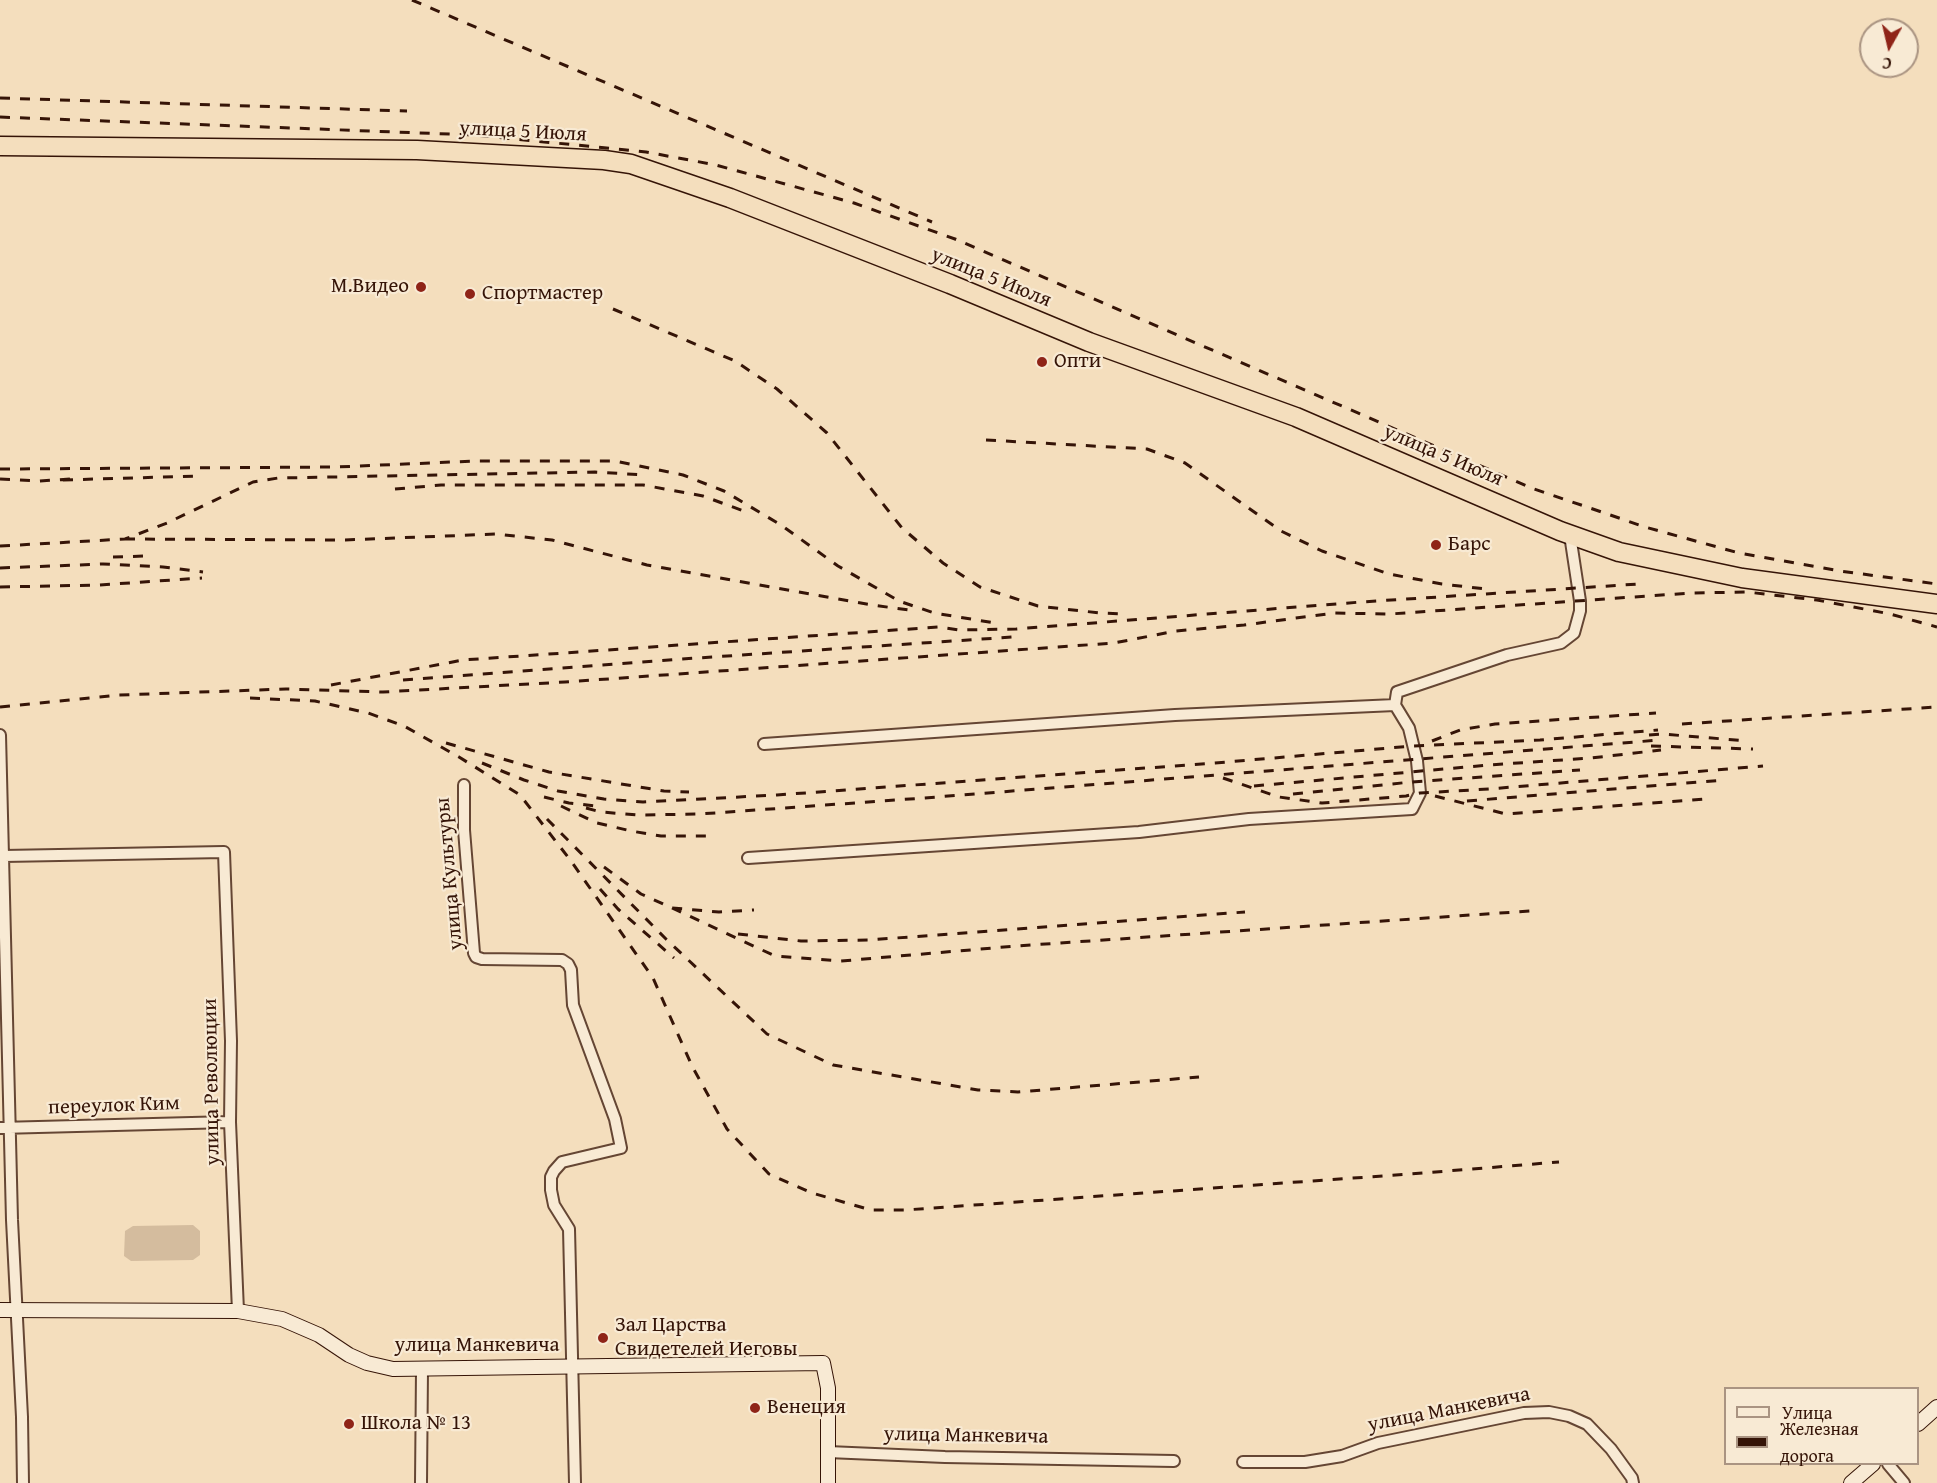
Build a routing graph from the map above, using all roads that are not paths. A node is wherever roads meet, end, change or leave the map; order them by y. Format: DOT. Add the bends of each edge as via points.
graph roads {
  1 [pos="0,146"];
  2 [pos="1570,535"];
  3 [pos="1937,604"];
  4 [pos="1395,705"];
  5 [pos="0,735"];
  6 [pos="764,744"];
  7 [pos="464,785"];
  8 [pos="3,856"];
  9 [pos="748,858"];
  10 [pos="230,1122"];
  11 [pos="5,1128"];
  12 [pos="17,1309"];
  13 [pos="0,1310"];
  14 [pos="238,1311"];
  15 [pos="572,1368"];
  16 [pos="422,1370"];
  17 [pos="1937,1407"];
  18 [pos="1919,1422"];
  19 [pos="828,1452"];
  20 [pos="1174,1461"];
  21 [pos="1244,1462"];
  22 [pos="1872,1465"];
  23 [pos="1889,1465"];
  24 [pos="23,1483"];
  25 [pos="421,1483"];
  26 [pos="575,1483"];
  27 [pos="828,1483"];
  28 [pos="1633,1483"];
  29 [pos="1851,1483"];
  30 [pos="1904,1483"];
  1 -- 2 [label="highway, улица 5 Июля" via="439,150 631,164 730,198 1089,342 1296,417"];
  2 -- 3 [label="highway, улица 5 Июля" via="1619,552 1742,578"];
  2 -- 4 [label="street" via="1580,601 1574,633 1561,644 1507,655 1397,692"];
  4 -- 6 [label="street" via="1175,715"];
  4 -- 9 [label="street" via="1409,728 1417,761 1420,793 1412,809"];
  5 -- 8 [label="street"];
  7 -- 15 [label="street, улица Культуры" via="474,953 482,959 562,960 568,964 573,1005 615,1119 621,1148 562,1161 551,1177 554,1205 569,1228"];
  8 -- 10 [label="street, улица Революции" via="224,852"];
  8 -- 11 [label="street"];
  10 -- 11 [label="street, переулок Ким"];
  10 -- 14 [label="street, улица Революции"];
  11 -- 12 [label="street"];
  12 -- 13 [label="street, улица Манкевича"];
  12 -- 14 [label="street, улица Манкевича"];
  12 -- 24 [label="street"];
  14 -- 16 [label="street, улица Манкевича" via="282,1319 320,1335 367,1363"];
  15 -- 16 [label="street, улица Манкевича"];
  15 -- 19 [label="street, улица Манкевича" via="823,1363 828,1388"];
  15 -- 26 [label="street"];
  16 -- 25 [label="street"];
  17 -- 18 [label="street"];
  19 -- 20 [label="street, улица Манкевича"];
  19 -- 27 [label="street"];
  21 -- 28 [label="street, улица Манкевича" via="1305,1462 1524,1413 1549,1412 1587,1424 1611,1449"];
  22 -- 29 [label="street"];
  23 -- 30 [label="street"];
}
